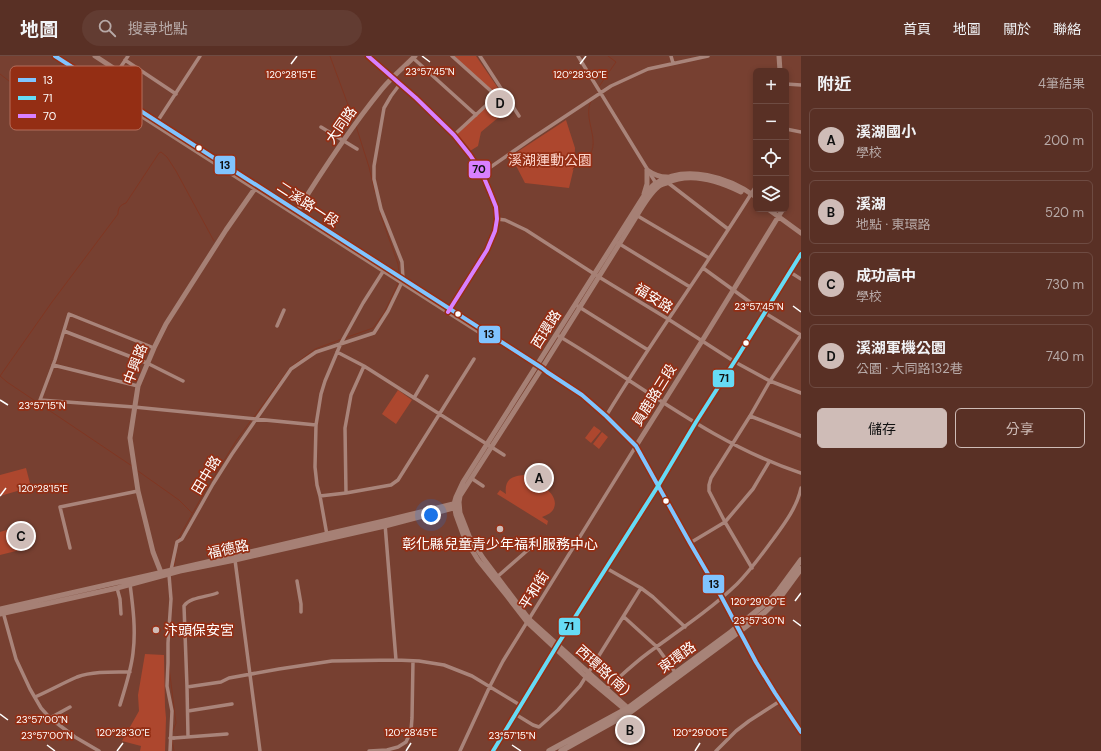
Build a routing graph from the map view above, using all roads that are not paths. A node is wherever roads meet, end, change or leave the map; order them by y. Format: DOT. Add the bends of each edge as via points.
graph roads {
  1 [pos="49,56"];
  2 [pos="55,56"];
  3 [pos="95,56"];
  4 [pos="128,56"];
  5 [pos="200,56"];
  6 [pos="368,56"];
  7 [pos="452,56"];
  8 [pos="480,56"];
  9 [pos="578,56"];
  10 [pos="671,56"];
  11 [pos="708,56"];
  12 [pos="779,56"];
  13 [pos="414,57"];
  14 [pos="125,60"];
  15 [pos="673,63"];
  16 [pos="65,66"];
  17 [pos="70,66"];
  18 [pos="110,66"];
  19 [pos="121,66"];
  20 [pos="134,66"];
  21 [pos="780,68"];
  22 [pos="142,71"];
  23 [pos="392,78"];
  24 [pos="400,84"];
  25 [pos="789,84"];
  26 [pos="801,85"];
  27 [pos="176,94"];
  28 [pos="600,94"];
  29 [pos="142,114"];
  30 [pos="476,115"];
  31 [pos="519,116"];
  32 [pos="156,123"];
  33 [pos="321,127"];
  34 [pos="789,130"];
  35 [pos="801,132"];
  36 [pos="454,135"];
  37 [pos="344,141"];
  38 [pos="357,149"];
  39 [pos="647,170"];
  40 [pos="482,173"];
  41 [pos="670,176"];
  42 [pos="666,181"];
  43 [pos="657,185"];
  44 [pos="256,187"];
  45 [pos="752,195"];
  46 [pos="643,197"];
  47 [pos="297,212"];
  48 [pos="780,213"];
  49 [pos="635,214"];
  50 [pos="497,219"];
  51 [pos="728,229"];
  52 [pos="801,230"];
  53 [pos="801,233"];
  54 [pos="617,242"];
  55 [pos="801,254"];
  56 [pos="710,258"];
  57 [pos="703,268"];
  58 [pos="384,269"];
  59 [pos="790,272"];
  60 [pos="597,276"];
  61 [pos="400,279"];
  62 [pos="801,279"];
  63 [pos="690,287"];
  64 [pos="733,289"];
  65 [pos="578,306"];
  66 [pos="284,310"];
  67 [pos="449,310"];
  68 [pos="765,313"];
  69 [pos="668,319"];
  70 [pos="277,326"];
  71 [pos="64,331"];
  72 [pos="801,335"];
  73 [pos="559,337"];
  74 [pos="702,341"];
  75 [pos="341,343"];
  76 [pos="154,348"];
  77 [pos="648,350"];
  78 [pos="337,352"];
  79 [pos="474,359"];
  80 [pos="735,362"];
  81 [pos="147,363"];
  82 [pos="53,365"];
  83 [pos="364,366"];
  84 [pos="539,368"];
  85 [pos="428,376"];
  86 [pos="628,380"];
  87 [pos="184,381"];
  88 [pos="770,382"];
  89 [pos="138,386"];
  90 [pos="801,393"];
  91 [pos="414,398"];
  92 [pos="663,402"];
  93 [pos="134,407"];
  94 [pos="439,414"];
  95 [pos="606,416"];
  96 [pos="750,416"];
  97 [pos="256,419"];
  98 [pos="696,422"];
  99 [pos="316,424"];
  100 [pos="801,436"];
  101 [pos="732,444"];
  102 [pos="489,446"];
  103 [pos="636,446"];
  104 [pos="504,455"];
  105 [pos="769,462"];
  106 [pos="801,473"];
  107 [pos="472,478"];
  108 [pos="483,486"];
  109 [pos="658,486"];
  110 [pos="801,488"];
  111 [pos="138,491"];
  112 [pos="346,493"];
  113 [pos="320,496"];
  114 [pos="457,505"];
  115 [pos="725,522"];
  116 [pos="384,523"];
  117 [pos="327,536"];
  118 [pos="690,543"];
  119 [pos="70,548"];
  120 [pos="529,549"];
  121 [pos="235,560"];
  122 [pos="801,560"];
  123 [pos="606,568"];
  124 [pos="752,568"];
  125 [pos="801,569"];
  126 [pos="170,572"];
  127 [pos="161,574"];
  128 [pos="497,577"];
  129 [pos="297,581"];
  130 [pos="130,584"];
  131 [pos="117,588"];
  132 [pos="642,588"];
  133 [pos="217,593"];
  134 [pos="722,598"];
  135 [pos="1,611"];
  136 [pos="301,612"];
  137 [pos="121,614"];
  138 [pos="624,617"];
  139 [pos="528,620"];
  140 [pos="685,627"];
  141 [pos="739,629"];
  142 [pos="556,646"];
  143 [pos="657,647"];
  144 [pos="396,660"];
  145 [pos="412,660"];
  146 [pos="130,672"];
  147 [pos="250,674"];
  148 [pos="588,675"];
  149 [pos="677,675"];
  150 [pos="490,686"];
  151 [pos="187,688"];
  152 [pos="605,690"];
  153 [pos="35,697"];
  154 [pos="780,701"];
  155 [pos="232,704"];
  156 [pos="120,705"];
  157 [pos="520,706"];
  158 [pos="70,707"];
  159 [pos="627,710"];
  160 [pos="188,711"];
  161 [pos="515,714"];
  162 [pos="50,718"];
  163 [pos="801,732"];
  164 [pos="227,734"];
  165 [pos="188,736"];
  166 [pos="172,738"];
  167 [pos="99,751"];
  168 [pos="170,751"];
  169 [pos="260,751"];
  170 [pos="369,751"];
  171 [pos="460,751"];
  172 [pos="492,751"];
  173 [pos="549,751"];
  174 [pos="561,751"];
  175 [pos="716,751"];
  1 -- 16 [label="street, 二溪路一段"];
  2 -- 17 [label="street, 二溪路一段"];
  3 -- 18 [label="street"];
  4 -- 14 [label="street"];
  5 -- 27 [label="street"];
  6 -- 23 [label="street"];
  7 -- 30 [label="street" via="495,97"];
  8 -- 31 [label="street"];
  9 -- 28 [label="street"];
  10 -- 15 [label="street"];
  11 -- 15 [label="street"];
  12 -- 21 [label="street"];
  13 -- 23 [label="street, 大同路"];
  13 -- 30 [label="street"];
  14 -- 19 [label="street"];
  14 -- 20 [label="street"];
  15 -- 28 [label="street" via="648,69 611,86"];
  22 -- 27 [label="street"];
  23 -- 24 [label="street"];
  23 -- 37 [label="street, 大同路"];
  24 -- 36 [label="street"];
  24 -- 61 [label="street" via="384,108 374,179 381,209 402,262"];
  25 -- 26 [label="street"];
  27 -- 32 [label="street"];
  28 -- 39 [label="street"];
  28 -- 40 [label="street"];
  29 -- 32 [label="street, 二溪路一段"];
  30 -- 36 [label="street"];
  32 -- 44 [label="street, 二溪路一段"];
  33 -- 37 [label="street"];
  34 -- 35 [label="street"];
  36 -- 40 [label="street"];
  37 -- 38 [label="street"];
  37 -- 47 [label="street, 大同路"];
  39 -- 41 [label="street" via="660,177"];
  39 -- 43 [label="street"];
  39 -- 46 [label="street" via="647,184"];
  40 -- 50 [label="street" via="496,207"];
  41 -- 42 [label="street, 西環路"];
  41 -- 45 [label="street, 西環路" via="706,174 732,183"];
  42 -- 43 [label="street, 西環路"];
  42 -- 45 [label="street, 西環路" via="706,178"];
  42 -- 51 [label="street"];
  43 -- 46 [label="street, 西環路"];
  43 -- 49 [label="street, 西環路"];
  44 -- 47 [label="street, 二溪路一段"];
  44 -- 76 [label="street, 中興路" via="166,324"];
  45 -- 51 [label="street"];
  46 -- 49 [label="street, 西環路"];
  47 -- 58 [label="street, 二溪路一段"];
  48 -- 52 [label="street"];
  48 -- 53 [label="street"];
  48 -- 64 [label="street, 員鹿路三段"];
  49 -- 54 [label="street, 西環路"];
  49 -- 56 [label="street"];
  50 -- 60 [label="street, 福安路" via="526,230"];
  50 -- 67 [label="street" via="487,250"];
  51 -- 56 [label="street"];
  54 -- 60 [label="street, 西環路"];
  54 -- 63 [label="street"];
  55 -- 59 [label="street"];
  56 -- 57 [label="street"];
  57 -- 63 [label="street"];
  57 -- 64 [label="street"];
  58 -- 61 [label="street, 二溪路一段"];
  58 -- 75 [label="street"];
  59 -- 62 [label="street"];
  59 -- 68 [label="street"];
  60 -- 65 [label="street, 西環路"];
  60 -- 69 [label="street, 福安路"];
  61 -- 67 [label="street, 二溪路一段"];
  61 -- 75 [label="street, 田中路" via="388,311 374,333"];
  63 -- 69 [label="street"];
  64 -- 68 [label="street"];
  64 -- 74 [label="street, 員鹿路三段"];
  65 -- 73 [label="street, 西環路"];
  65 -- 77 [label="street"];
  66 -- 70 [label="street"];
  67 -- 84 [label="street, 二溪路一段"];
  68 -- 72 [label="street"];
  68 -- 80 [label="street"];
  69 -- 74 [label="street, 福安路"];
  69 -- 77 [label="street"];
  71 -- 76 [label="street" via="69,314"];
  71 -- 81 [label="street"];
  71 -- 82 [label="street"];
  72 -- 88 [label="street"];
  73 -- 84 [label="street, 西環路"];
  73 -- 86 [label="street"];
  74 -- 80 [label="street, 福安路"];
  74 -- 92 [label="street, 員鹿路三段"];
  75 -- 78 [label="street"];
  75 -- 97 [label="street, 田中路" via="316,352 291,369"];
  76 -- 81 [label="street, 中興路"];
  77 -- 86 [label="street"];
  78 -- 83 [label="street"];
  78 -- 99 [label="street" via="323,388"];
  79 -- 94 [label="street"];
  80 -- 88 [label="street, 福安路"];
  80 -- 98 [label="street"];
  81 -- 87 [label="street"];
  81 -- 89 [label="street, 中興路"];
  82 -- 89 [label="street"];
  82 -- 93 [label="street" via="40,400"];
  83 -- 91 [label="street"];
  83 -- 112 [label="street" via="351,395 345,428"];
  84 -- 95 [label="street, 二溪路一段" via="582,395"];
  84 -- 102 [label="street, 西環路"];
  85 -- 91 [label="street"];
  86 -- 92 [label="street"];
  86 -- 95 [label="street"];
  88 -- 90 [label="street, 福安路"];
  88 -- 96 [label="street"];
  89 -- 93 [label="street, 中興路"];
  91 -- 94 [label="street"];
  92 -- 98 [label="street"];
  92 -- 103 [label="street, 員鹿路三段"];
  93 -- 97 [label="street"];
  93 -- 111 [label="street, 中興路" via="130,438"];
  94 -- 102 [label="street"];
  94 -- 112 [label="street" via="395,483"];
  95 -- 103 [label="street, 二溪路一段"];
  96 -- 100 [label="street"];
  96 -- 101 [label="street"];
  97 -- 99 [label="street"];
  97 -- 126 [label="street, 田中路" via="182,538 177,542"];
  98 -- 101 [label="street"];
  98 -- 109 [label="street"];
  99 -- 113 [label="street" via="315,467"];
  101 -- 105 [label="street"];
  101 -- 115 [label="street" via="709,485 709,491"];
  102 -- 104 [label="street"];
  102 -- 107 [label="street, 西環路"];
  102 -- 114 [label="street, 西環路" via="458,490"];
  103 -- 109 [label="street, 員鹿路三段"];
  103 -- 139 [label="street, 平和街"];
  105 -- 106 [label="street"];
  105 -- 115 [label="street" via="753,489"];
  107 -- 108 [label="street"];
  107 -- 114 [label="street, 西環路"];
  109 -- 118 [label="street, 員鹿路三段"];
  109 -- 123 [label="street"];
  110 -- 124 [label="street" via="792,511"];
  111 -- 119 [label="street" via="60,508"];
  111 -- 127 [label="street, 中興路"];
  112 -- 113 [label="street"];
  113 -- 117 [label="street"];
  114 -- 116 [label="street, 福德路"];
  114 -- 128 [label="street" via="469,536"];
  114 -- 139 [label="street" via="456,515 464,537 478,560"];
  115 -- 118 [label="street"];
  115 -- 124 [label="street"];
  116 -- 117 [label="street, 福德路"];
  116 -- 144 [label="street"];
  117 -- 121 [label="street, 福德路"];
  117 -- 126 [label="street, 福德路"];
  118 -- 134 [label="street, 員鹿路三段"];
  120 -- 128 [label="street"];
  121 -- 126 [label="street, 福德路"];
  121 -- 147 [label="street"];
  122 -- 141 [label="main road, 東環路" via="779,590"];
  123 -- 132 [label="street"];
  123 -- 142 [label="street"];
  124 -- 134 [label="street"];
  125 -- 141 [label="main road, 東環路" via="765,612"];
  126 -- 127 [label="street, 福德路"];
  126 -- 166 [label="street, 田中路" via="167,686 172,711"];
  127 -- 130 [label="street, 福德路"];
  127 -- 135 [label="street, 福德路"];
  128 -- 139 [label="street"];
  129 -- 136 [label="street"];
  130 -- 131 [label="street, 福德路"];
  130 -- 146 [label="street" via="134,614"];
  131 -- 135 [label="street, 福德路"];
  131 -- 137 [label="street"];
  132 -- 138 [label="street"];
  132 -- 140 [label="street"];
  133 -- 151 [label="street" via="191,600 184,606"];
  134 -- 140 [label="street"];
  134 -- 141 [label="street, 員鹿路三段"];
  135 -- 153 [label="street" via="16,659"];
  138 -- 143 [label="street"];
  138 -- 148 [label="street"];
  139 -- 142 [label="street, 西環路(南)"];
  139 -- 150 [label="street, 平和街"];
  140 -- 143 [label="street"];
  141 -- 149 [label="main road, 東環路"];
  141 -- 154 [label="street, 員鹿路三段"];
  142 -- 148 [label="street, 西環路(南)"];
  142 -- 157 [label="street"];
  143 -- 149 [label="street"];
  143 -- 152 [label="street"];
  144 -- 145 [label="street"];
  144 -- 147 [label="street" via="332,661"];
  145 -- 150 [label="street" via="444,665"];
  145 -- 170 [label="street" via="412,718 411,731 406,742 387,750"];
  146 -- 153 [label="street" via="90,673"];
  146 -- 156 [label="street"];
  147 -- 151 [label="street"];
  147 -- 169 [label="street"];
  148 -- 152 [label="street, 西環路(南)"];
  148 -- 161 [label="street" via="558,710 539,727"];
  149 -- 159 [label="main road, 東環路"];
  150 -- 157 [label="street"];
  150 -- 171 [label="street, 平和街"];
  151 -- 160 [label="street"];
  152 -- 159 [label="street, 西環路(南)"];
  153 -- 162 [label="street"];
  154 -- 163 [label="street, 員鹿路三段"];
  154 -- 175 [label="street" via="736,731"];
  155 -- 160 [label="street"];
  157 -- 161 [label="street"];
  158 -- 162 [label="street"];
  159 -- 173 [label="main road, 東環路"];
  159 -- 174 [label="main road, 東環路"];
  160 -- 165 [label="street"];
  161 -- 172 [label="street"];
  162 -- 167 [label="street"];
  164 -- 165 [label="street"];
  165 -- 166 [label="street"];
  166 -- 168 [label="street, 田中路"];
}
